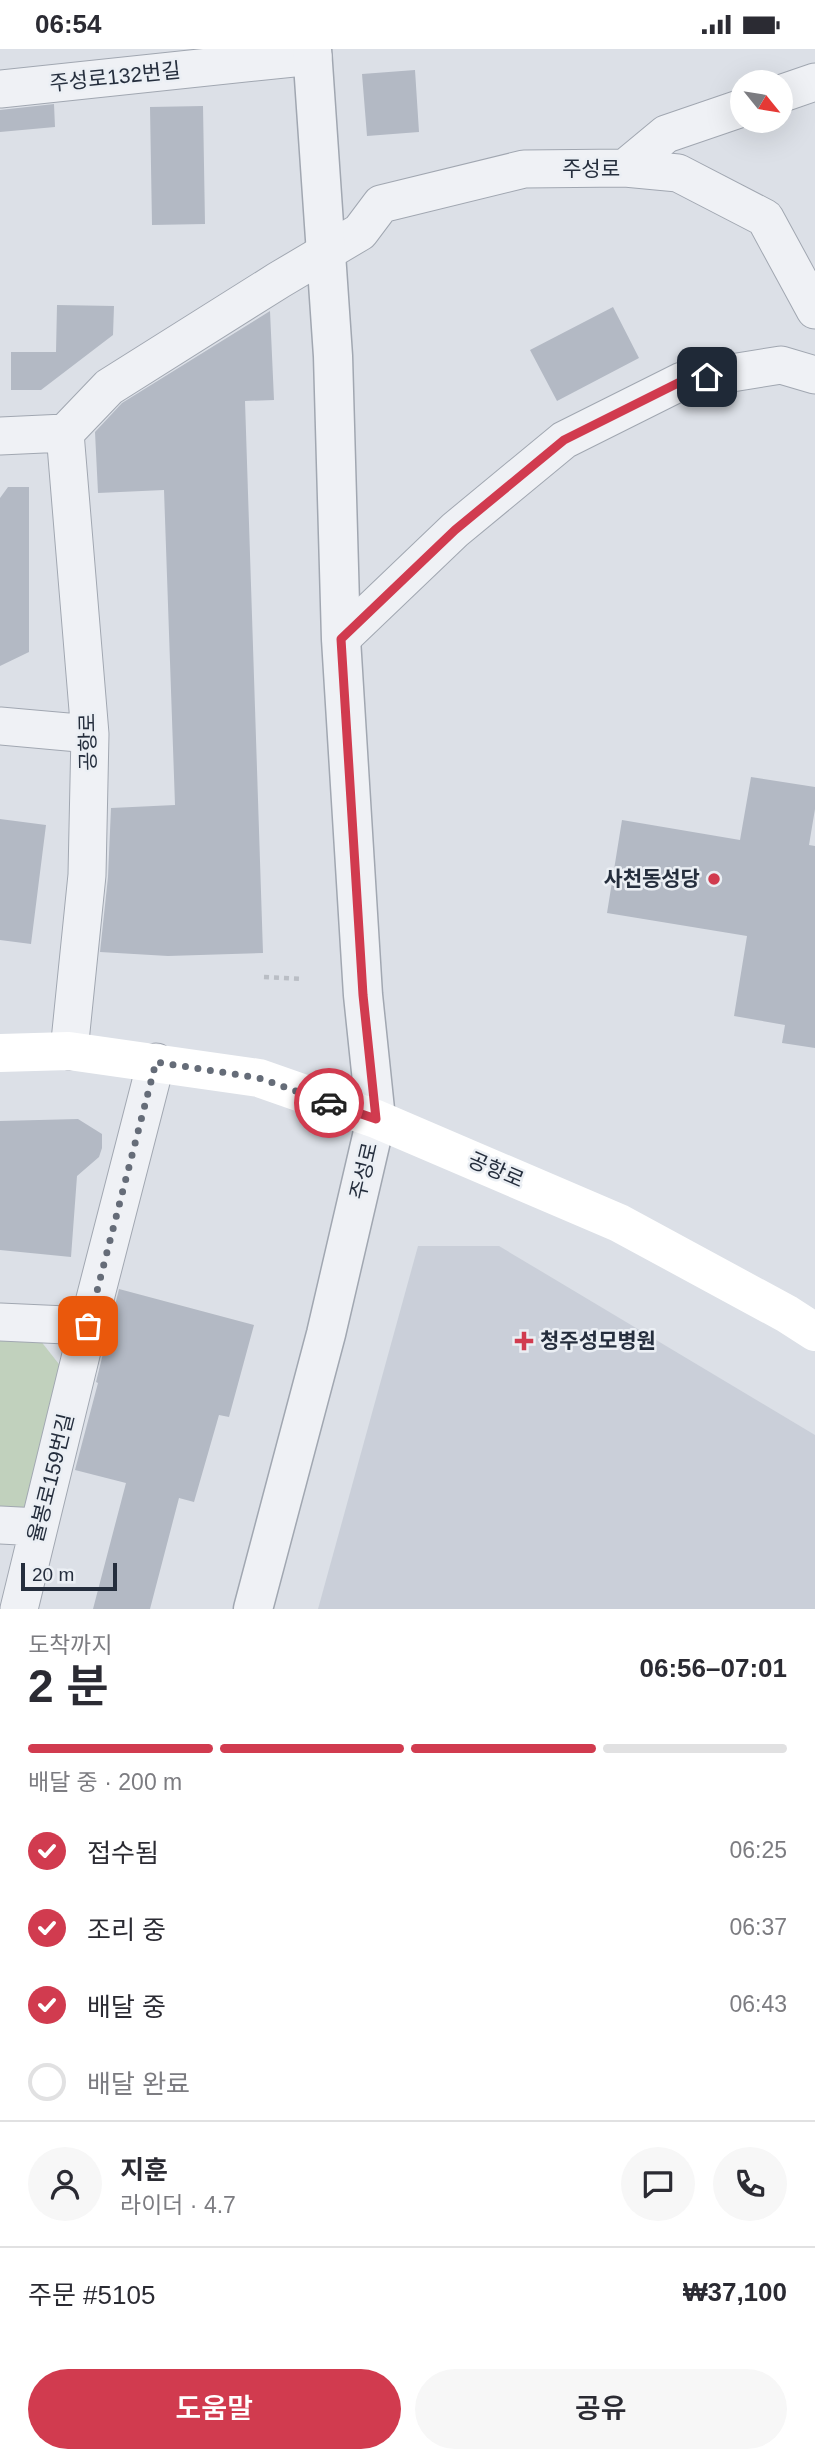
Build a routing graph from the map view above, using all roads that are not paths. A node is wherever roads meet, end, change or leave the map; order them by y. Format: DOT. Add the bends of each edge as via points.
graph roads {
  1 [pos="313,52"];
  2 [pos="815,82"];
  3 [pos="0,89"];
  4 [pos="793,90"];
  5 [pos="730,112"];
  6 [pos="625,169"];
  7 [pos="326,252"];
  8 [pos="815,310"];
  9 [pos="815,375"];
  10 [pos="65,433"];
  11 [pos="0,436"];
  12 [pos="341,639"];
  13 [pos="0,726"];
  14 [pos="90,734"];
  15 [pos="69,1051"];
  16 [pos="0,1053"];
  17 [pos="156,1062"];
  18 [pos="376,1119"];
  19 [pos="0,1322"];
  20 [pos="88,1326"];
  21 [pos="815,1332"];
  22 [pos="0,1525"];
  23 [pos="39,1527"];
  24 [pos="19,1609"];
  25 [pos="253,1609"];
  1 -- 3 [label="street, 주성로132번길"];
  1 -- 7 [label="street, 주성로"];
  2 -- 4 [label="street"];
  5 -- 6 [label="street" via="666,134"];
  6 -- 7 [label="street, 주성로" via="524,169 381,204 360,232"];
  6 -- 8 [label="street, 주성로" via="678,173 765,218"];
  7 -- 10 [label="street, 주성로" via="109,387"];
  7 -- 12 [label="street, 주성로"];
  9 -- 12 [label="street" via="781,365 682,381 564,440 455,530"];
  10 -- 11 [label="street"];
  10 -- 14 [label="street, 공항로"];
  12 -- 18 [label="street, 주성로" via="363,995"];
  13 -- 14 [label="street"];
  14 -- 15 [label="street, 공항로" via="88,875"];
  15 -- 16 [label="main road, 공항로"];
  15 -- 17 [label="main road, 공항로"];
  17 -- 18 [label="main road, 공항로" via="259,1078"];
  17 -- 20 [label="street"];
  18 -- 21 [label="main road, 공항로" via="620,1223"];
  18 -- 25 [label="street, 주성로" via="326,1334"];
  19 -- 20 [label="street"];
  20 -- 23 [label="street, 율봉로159번길"];
  22 -- 23 [label="street"];
  23 -- 24 [label="street, 율봉로159번길"];
}
